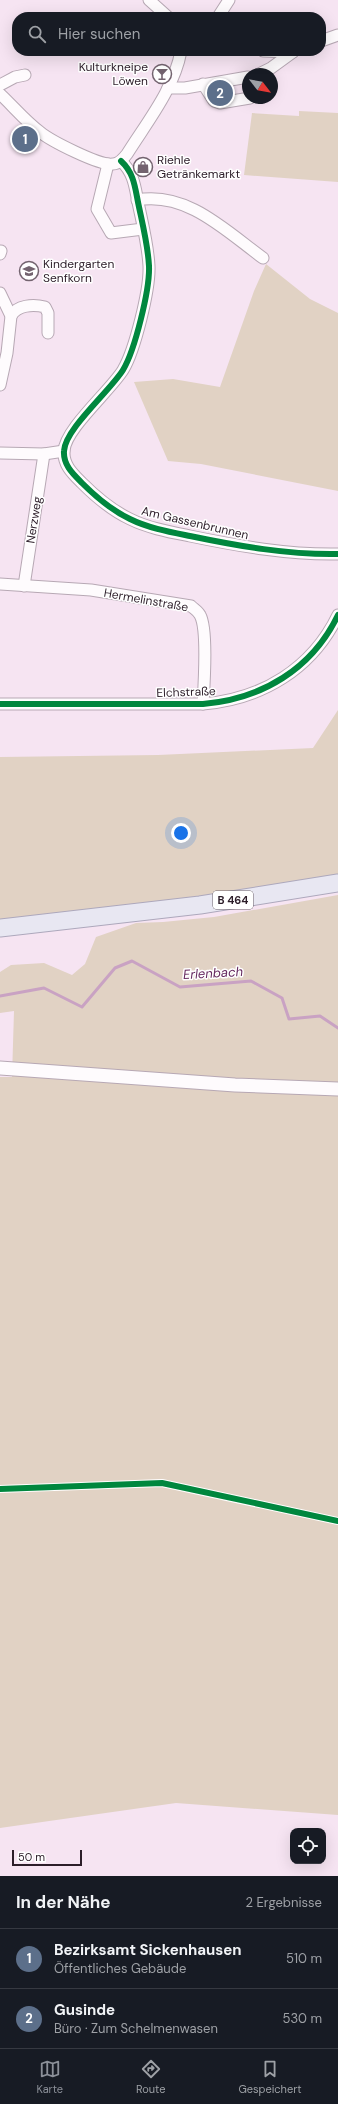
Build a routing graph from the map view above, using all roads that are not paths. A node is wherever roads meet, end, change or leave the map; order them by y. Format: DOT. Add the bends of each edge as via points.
graph roads {
  1 [pos="149,0"];
  2 [pos="229,0"];
  3 [pos="162,12"];
  4 [pos="221,12"];
  5 [pos="338,35"];
  6 [pos="326,39"];
  7 [pos="180,56"];
  8 [pos="288,56"];
  9 [pos="269,68"];
  10 [pos="25,75"];
  11 [pos="242,80"];
  12 [pos="0,84"];
  13 [pos="203,84"];
  14 [pos="168,88"];
  15 [pos="0,94"];
  16 [pos="242,99"];
  17 [pos="121,161"];
  18 [pos="108,164"];
  19 [pos="137,200"];
  20 [pos="143,229"];
  21 [pos="263,258"];
  22 [pos="0,293"];
  23 [pos="11,316"];
  24 [pos="48,333"];
  25 [pos="0,385"];
  26 [pos="64,451"];
  27 [pos="0,453"];
  28 [pos="44,454"];
  29 [pos="338,554"];
  30 [pos="0,584"];
  31 [pos="24,586"];
  32 [pos="337,620"];
  33 [pos="0,704"];
  34 [pos="204,704"];
  35 [pos="338,883"];
  36 [pos="0,928"];
  37 [pos="0,1068"];
  38 [pos="338,1089"];
  1 -- 3 [label="street"];
  2 -- 4 [label="street"];
  5 -- 6 [label="street"];
  7 -- 14 [label="street"];
  8 -- 9 [label="street"];
  10 -- 12 [label="street"];
  11 -- 13 [label="street"];
  13 -- 14 [label="street"];
  13 -- 16 [label="street" via="214,101 220,103"];
  14 -- 17 [label="street"];
  15 -- 18 [label="street" via="47,137"];
  17 -- 18 [label="street"];
  17 -- 19 [label="street" via="133,176"];
  18 -- 20 [label="street" via="98,212 111,233"];
  19 -- 20 [label="street"];
  19 -- 21 [label="street" via="160,199 190,206"];
  20 -- 26 [label="street" via="149,274 130,355 118,376 69,436"];
  22 -- 23 [label="street"];
  23 -- 24 [label="street" via="22,307 44,307 48,313"];
  23 -- 25 [label="street" via="8,353"];
  26 -- 28 [label="street"];
  26 -- 29 [label="street, Am Gassenbrunnen" via="67,467 80,482 108,506 131,520 170,531 245,546"];
  27 -- 28 [label="street"];
  28 -- 31 [label="street, Nerzweg"];
  30 -- 31 [label="street, Hermelinstraße"];
  31 -- 34 [label="street, Hermelinstraße" via="91,590 191,606 200,615 202,622 205,659"];
  32 -- 34 [label="street, Elchstraße" via="307,659 279,681 241,698"];
  33 -- 34 [label="street, Elchstraße"];
  35 -- 36 [label="main road, B 464" via="200,905"];
  37 -- 38 [label="street"];
}
